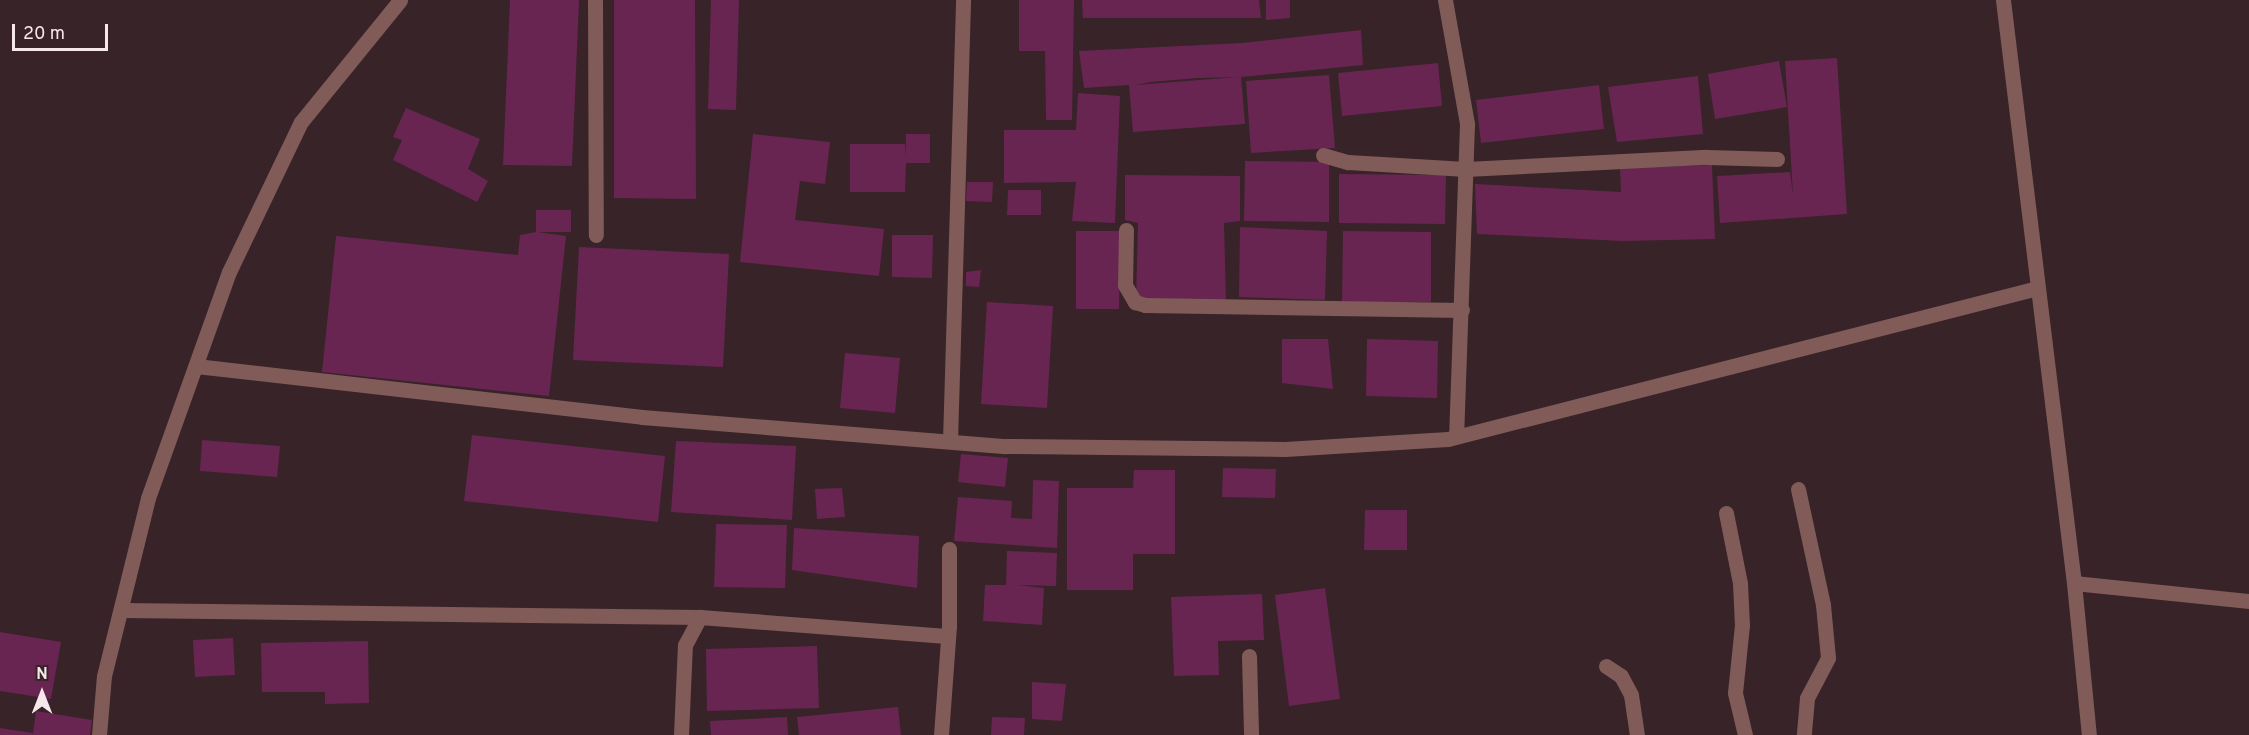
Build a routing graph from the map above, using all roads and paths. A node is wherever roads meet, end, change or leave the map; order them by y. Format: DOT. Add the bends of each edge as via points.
graph roads {
  1 [pos="400,0"];
  2 [pos="595,0"];
  3 [pos="963,0"];
  4 [pos="1445,0"];
  5 [pos="2003,0"];
  6 [pos="1323,155"];
  7 [pos="1777,159"];
  8 [pos="1466,169"];
  9 [pos="1126,230"];
  10 [pos="596,235"];
  11 [pos="2037,288"];
  12 [pos="1462,310"];
  13 [pos="196,366"];
  14 [pos="1456,436"];
  15 [pos="950,441"];
  16 [pos="1798,489"];
  17 [pos="1726,513"];
  18 [pos="949,549"];
  19 [pos="2074,583"];
  20 [pos="2249,601"];
  21 [pos="121,610"];
  22 [pos="700,617"];
  23 [pos="946,636"];
  24 [pos="1249,656"];
  25 [pos="1606,666"];
  26 [pos="99,735"];
  27 [pos="681,735"];
  28 [pos="940,735"];
  29 [pos="1251,735"];
  30 [pos="1637,735"];
  31 [pos="1745,735"];
  32 [pos="1803,735"];
  33 [pos="2089,735"];
  1 -- 13 [label="street" via="301,122 229,272"];
  2 -- 10 [label="street"];
  3 -- 15 [label="street"];
  4 -- 8 [label="street" via="1467,124"];
  5 -- 11 [label="street"];
  6 -- 8 [label="street" via="1348,162"];
  7 -- 8 [label="street" via="1707,157"];
  8 -- 12 [label="street"];
  9 -- 12 [label="street" via="1125,285 1135,302 1144,305"];
  11 -- 14 [label="street"];
  11 -- 19 [label="street"];
  12 -- 14 [label="street"];
  13 -- 15 [label="street" via="642,417"];
  13 -- 21 [label="street" via="148,498"];
  14 -- 15 [label="street" via="1286,449 1006,446"];
  16 -- 32 [label="street" via="1823,605 1828,658 1808,698"];
  17 -- 31 [label="street" via="1740,583 1742,625 1735,693"];
  18 -- 23 [label="street"];
  19 -- 20 [label="street"];
  19 -- 33 [label="street"];
  21 -- 22 [label="street"];
  21 -- 26 [label="street" via="104,676"];
  22 -- 23 [label="street"];
  22 -- 27 [label="street" via="686,645"];
  23 -- 28 [label="street"];
  24 -- 29 [label="street"];
  25 -- 30 [label="street" via="1621,676 1631,695"];
}
